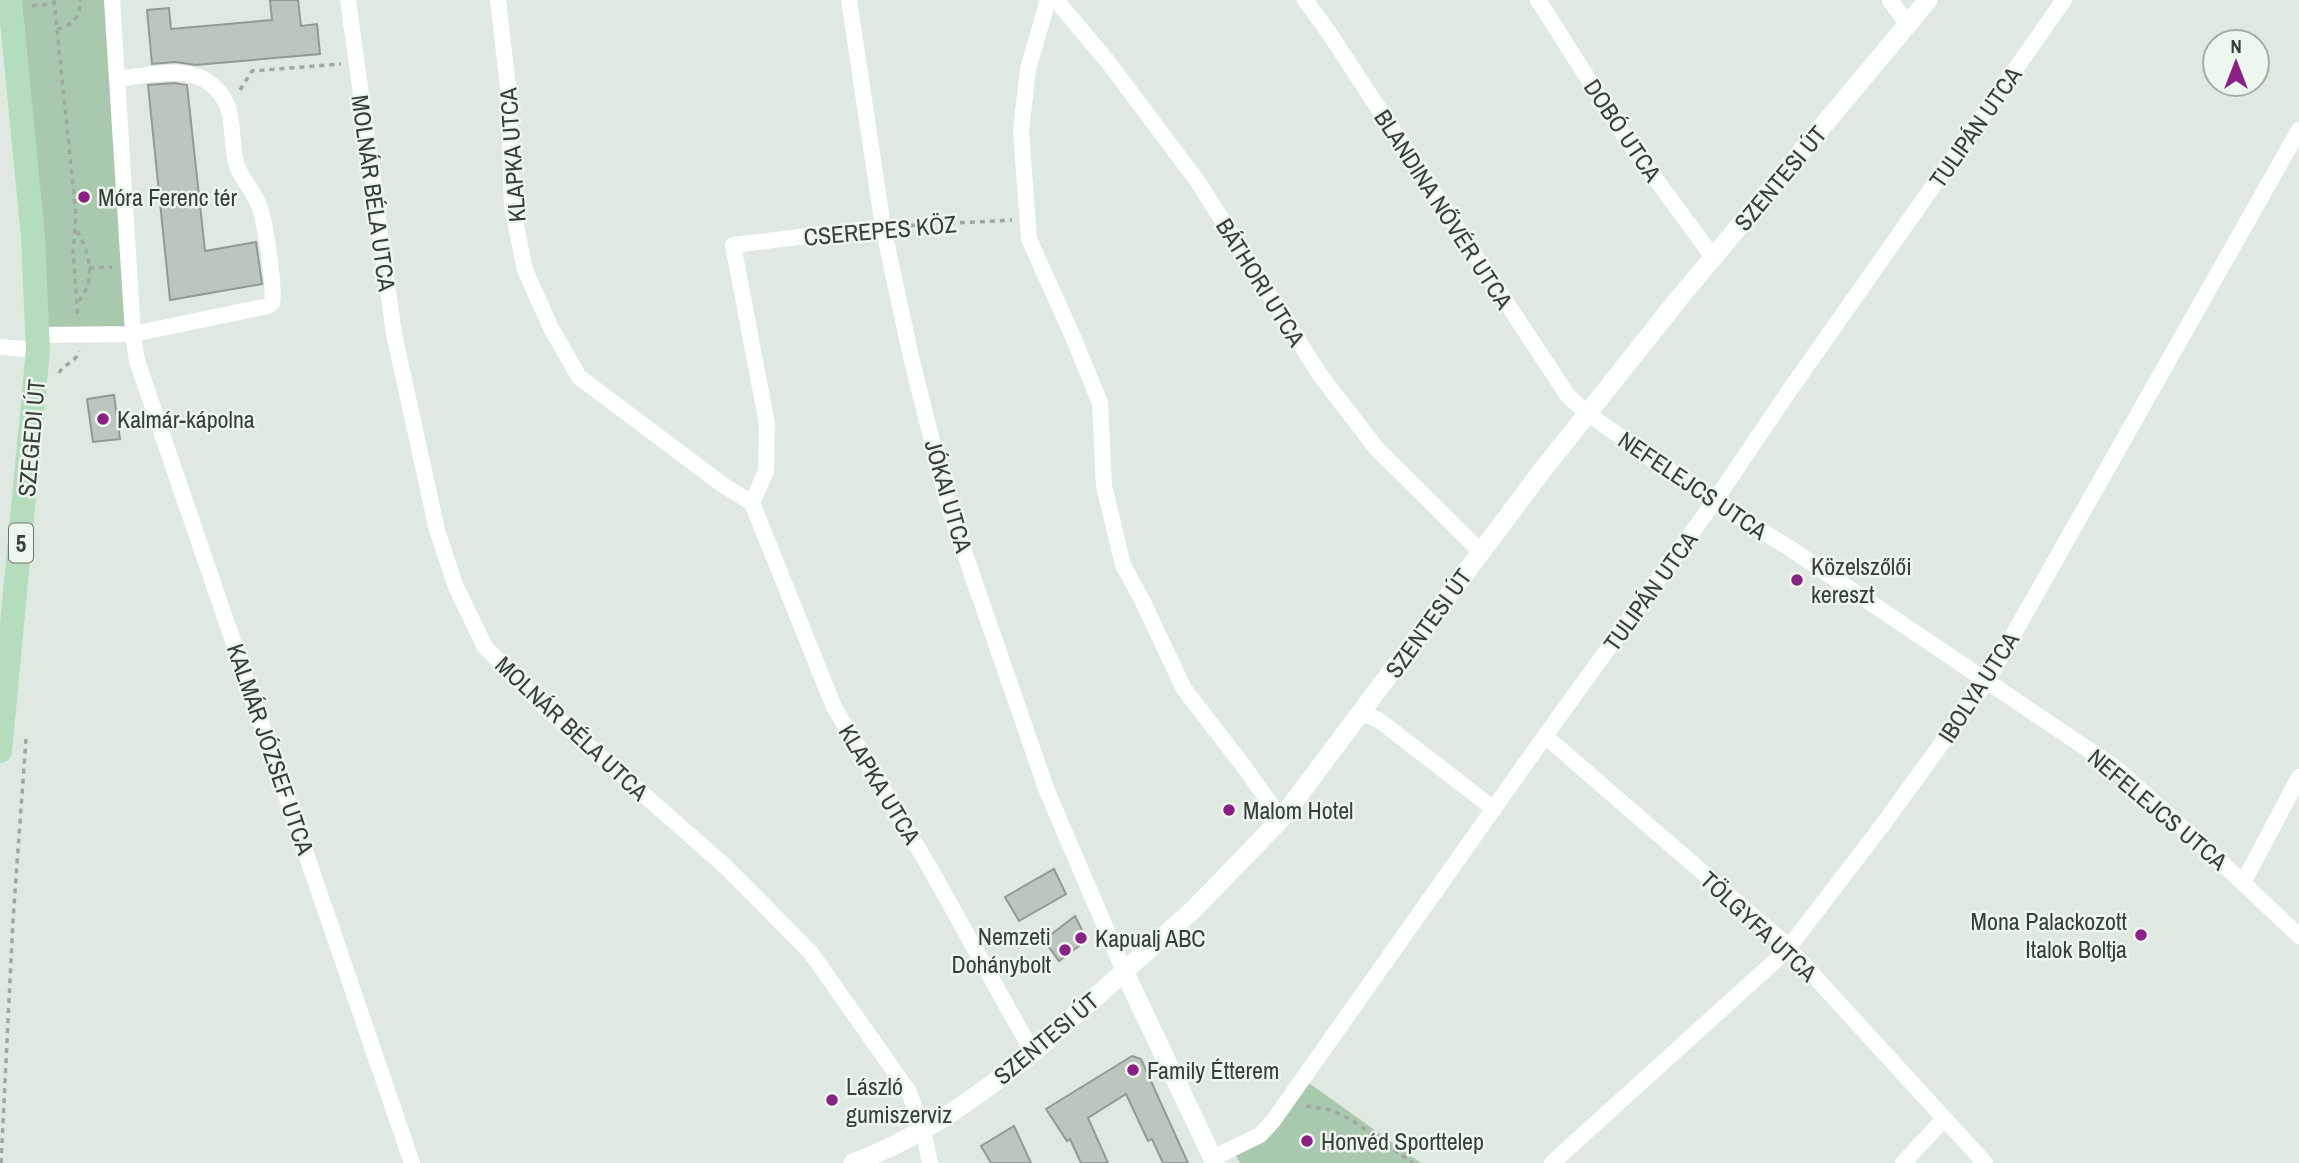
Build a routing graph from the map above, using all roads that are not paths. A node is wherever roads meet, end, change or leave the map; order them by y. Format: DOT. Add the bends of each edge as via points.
graph roads {
  1 [pos="10,0"];
  2 [pos="112,0"];
  3 [pos="348,0"];
  4 [pos="498,0"];
  5 [pos="849,0"];
  6 [pos="1048,0"];
  7 [pos="1056,0"];
  8 [pos="1305,0"];
  9 [pos="1538,0"];
  10 [pos="1890,0"];
  11 [pos="1928,0"];
  12 [pos="2064,0"];
  13 [pos="1908,24"];
  14 [pos="117,79"];
  15 [pos="2299,130"];
  16 [pos="883,227"];
  17 [pos="1713,257"];
  18 [pos="133,334"];
  19 [pos="38,343"];
  20 [pos="0,347"];
  21 [pos="1587,414"];
  22 [pos="1714,502"];
  23 [pos="752,503"];
  24 [pos="1480,551"];
  25 [pos="1987,681"];
  26 [pos="1363,713"];
  27 [pos="1545,736"];
  28 [pos="0,751"];
  29 [pos="2299,777"];
  30 [pos="1494,809"];
  31 [pos="1282,819"];
  32 [pos="2243,883"];
  33 [pos="2299,936"];
  34 [pos="1788,948"];
  35 [pos="1124,971"];
  36 [pos="1033,1053"];
  37 [pos="1944,1119"];
  38 [pos="923,1130"];
  39 [pos="1214,1160"];
  40 [pos="412,1163"];
  41 [pos="853,1163"];
  42 [pos="930,1163"];
  43 [pos="1552,1163"];
  44 [pos="1903,1163"];
  45 [pos="1985,1163"];
  1 -- 19 [label="main road, 5" via="33,237"];
  2 -- 14 [label="street"];
  3 -- 38 [label="street, MOLNÁR BÉLA UTCA" via="394,334 437,530 456,587 485,647 542,705 726,867 811,953 909,1092"];
  4 -- 23 [label="street, KLAPKA UTCA" via="508,87 512,206 525,271 551,328 579,377"];
  5 -- 16 [label="street, JÓKAI UTCA"];
  6 -- 31 [label="street" via="1028,69 1020,131 1029,239 1100,403 1104,486 1122,565 1184,689"];
  7 -- 24 [label="street, BÁTHORI UTCA" via="1198,182 1320,374 1377,449"];
  8 -- 21 [label="street, BLANDINA NŐVÉR UTCA" via="1568,396"];
  9 -- 17 [label="street, DOBÓ UTCA" via="1627,140"];
  10 -- 13 [label="street"];
  11 -- 13 [label="street, SZENTESI ÚT"];
  12 -- 22 [label="street, TULIPÁN UTCA"];
  13 -- 17 [label="street, SZENTESI ÚT"];
  14 -- 18 [label="street"];
  14 -- 18 [label="street" via="185,72 221,92 229,106 236,162 262,215 273,297 268,306"];
  15 -- 25 [label="street, IBOLYA UTCA"];
  16 -- 23 [label="street, CSEREPES KÖZ" via="733,246 767,424 766,471"];
  16 -- 35 [label="street, JÓKAI UTCA" via="948,505 1047,791"];
  17 -- 21 [label="street, SZENTESI ÚT"];
  18 -- 19 [label="street"];
  18 -- 40 [label="street, KALMÁR JÓZSEF UTCA" via="138,361"];
  19 -- 20 [label="street"];
  19 -- 28 [label="main road, SZEGEDI ÚT / 5"];
  21 -- 22 [label="street, NEFELEJCS UTCA"];
  21 -- 24 [label="street, SZENTESI ÚT"];
  22 -- 25 [label="street, NEFELEJCS UTCA"];
  22 -- 27 [label="street, TULIPÁN UTCA"];
  23 -- 36 [label="street, KLAPKA UTCA" via="834,707"];
  24 -- 26 [label="street, SZENTESI ÚT"];
  25 -- 32 [label="street, NEFELEJCS UTCA" via="2117,769"];
  25 -- 34 [label="street, IBOLYA UTCA"];
  26 -- 30 [label="street" via="1380,721"];
  26 -- 31 [label="street, SZENTESI ÚT"];
  27 -- 30 [label="street, TULIPÁN UTCA"];
  27 -- 34 [label="street, TÖLGYFA UTCA"];
  29 -- 32 [label="street"];
  30 -- 39 [label="street, TULIPÁN UTCA" via="1283,1107 1260,1135"];
  31 -- 35 [label="street, SZENTESI ÚT" via="1194,909"];
  32 -- 33 [label="street, NEFELEJCS UTCA"];
  34 -- 37 [label="street, TÖLGYFA UTCA"];
  34 -- 43 [label="street, IBOLYA UTCA"];
  35 -- 36 [label="street, SZENTESI ÚT"];
  35 -- 39 [label="street"];
  36 -- 38 [label="street, SZENTESI ÚT"];
  37 -- 44 [label="street"];
  37 -- 45 [label="street, TÖLGYFA UTCA"];
  38 -- 41 [label="street, SZENTESI ÚT"];
  38 -- 42 [label="street, MOLNÁR BÉLA UTCA"];
}
